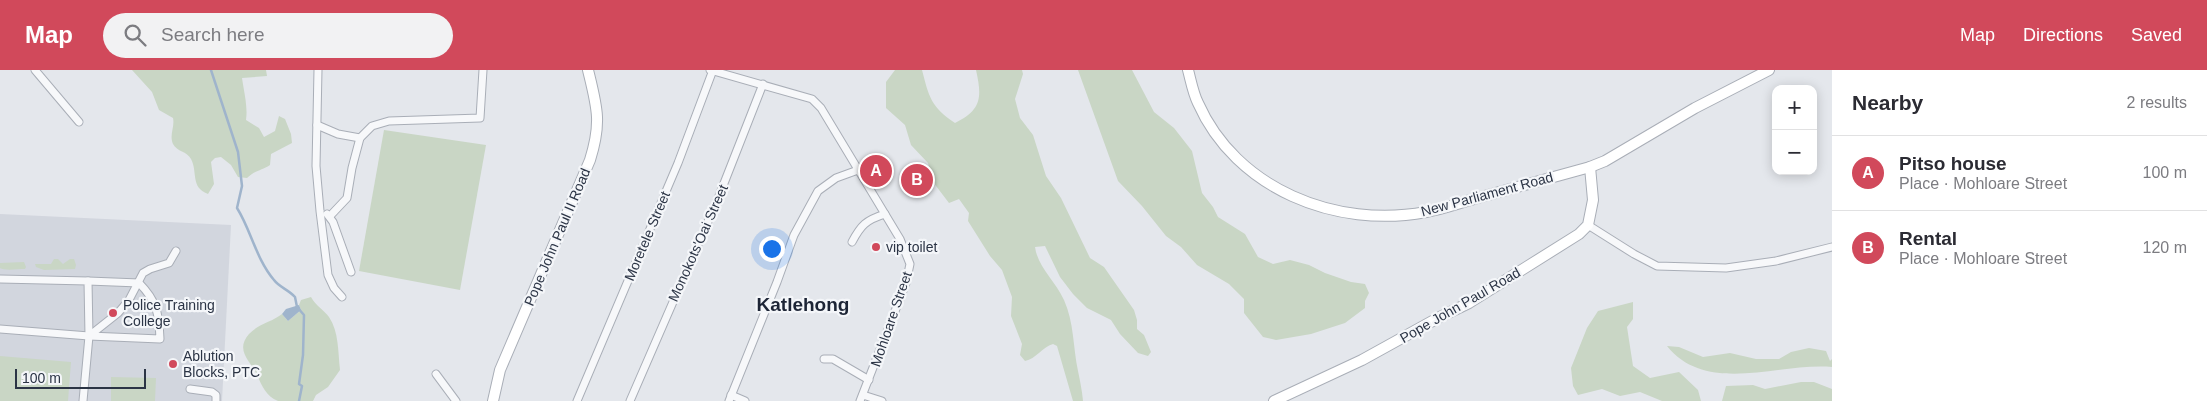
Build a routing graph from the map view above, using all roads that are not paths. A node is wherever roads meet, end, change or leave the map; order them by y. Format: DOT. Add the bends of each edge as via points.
graph roads {
  1 [pos="35,70"];
  2 [pos="318,70"];
  3 [pos="484,70"];
  4 [pos="588,70"];
  5 [pos="712,70"];
  6 [pos="1188,70"];
  7 [pos="1769,70"];
  8 [pos="763,84"];
  9 [pos="79,122"];
  10 [pos="317,125"];
  11 [pos="360,138"];
  12 [pos="1590,167"];
  13 [pos="858,170"];
  14 [pos="320,211"];
  15 [pos="885,214"];
  16 [pos="330,216"];
  17 [pos="1588,225"];
  18 [pos="852,242"];
  19 [pos="1832,247"];
  20 [pos="176,251"];
  21 [pos="351,272"];
  22 [pos="0,278"];
  23 [pos="88,281"];
  24 [pos="139,283"];
  25 [pos="342,297"];
  26 [pos="0,329"];
  27 [pos="89,336"];
  28 [pos="824,359"];
  29 [pos="436,374"];
  30 [pos="869,380"];
  31 [pos="190,389"];
  32 [pos="730,398"];
  33 [pos="862,398"];
  34 [pos="83,401"];
  35 [pos="216,401"];
  36 [pos="456,401"];
  37 [pos="493,401"];
  38 [pos="577,401"];
  39 [pos="630,401"];
  40 [pos="745,401"];
  41 [pos="882,401"];
  42 [pos="1274,401"];
  1 -- 9 [label="street"];
  2 -- 10 [label="street"];
  3 -- 11 [label="street" via="480,118 389,120 372,126"];
  4 -- 37 [label="main road, Pope John Paul II Road" via="598,117 596,141 500,370"];
  5 -- 8 [label="street, Mohloare Street"];
  5 -- 38 [label="street, Moretele Street" via="678,163"];
  6 -- 12 [label="main road, New Parliament Road" via="1202,112 1238,161 1283,191 1338,212 1366,216 1425,212"];
  7 -- 12 [label="main road, New Parliament Road"];
  8 -- 13 [label="street, Mohloare Street" via="812,99 821,108"];
  8 -- 39 [label="street, Monokots'Oai Street" via="719,196"];
  10 -- 11 [label="street" via="338,134"];
  10 -- 14 [label="street"];
  11 -- 16 [label="street" via="347,198"];
  12 -- 17 [label="main road" via="1592,200"];
  13 -- 15 [label="street, Mohloare Street"];
  13 -- 32 [label="street" via="836,178 818,191 794,234"];
  14 -- 16 [label="street"];
  14 -- 25 [label="street" via="328,275"];
  15 -- 18 [label="street" via="860,226"];
  15 -- 30 [label="street, Mohloare Street" via="910,264"];
  16 -- 21 [label="street"];
  17 -- 19 [label="street" via="1657,266 1726,268 1776,261"];
  17 -- 42 [label="main road, Pope John Paul Road" via="1579,234 1469,303 1362,360"];
  20 -- 24 [label="street" via="169,263 150,269"];
  22 -- 23 [label="street"];
  23 -- 24 [label="street"];
  23 -- 27 [label="street"];
  24 -- 27 [label="street" via="118,313"];
  24 -- 27 [label="street" via="151,295 159,318 160,339"];
  26 -- 27 [label="street"];
  27 -- 34 [label="street"];
  28 -- 30 [label="street" via="833,359"];
  29 -- 36 [label="street"];
  30 -- 33 [label="street, Mohloare Street"];
  31 -- 35 [label="street" via="212,392"];
  32 -- 40 [label="street"];
  33 -- 41 [label="street"];
}
